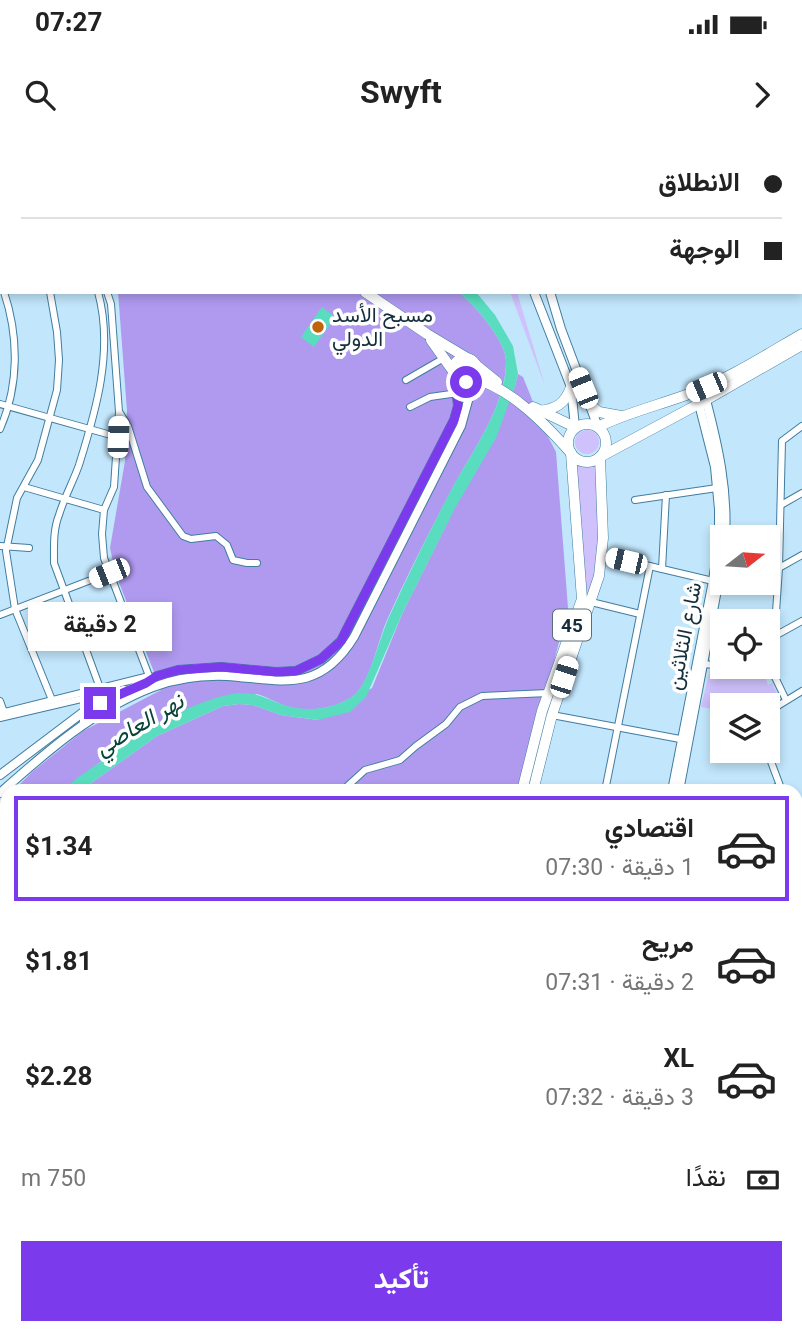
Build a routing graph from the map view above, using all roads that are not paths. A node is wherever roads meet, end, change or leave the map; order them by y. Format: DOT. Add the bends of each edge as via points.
graph roads {
  1 [pos="5,294"];
  2 [pos="51,294"];
  3 [pos="98,294"];
  4 [pos="108,294"];
  5 [pos="368,294"];
  6 [pos="535,294"];
  7 [pos="551,294"];
  8 [pos="427,334"];
  9 [pos="800,343"];
  10 [pos="444,358"];
  11 [pos="467,358"];
  12 [pos="476,365"];
  13 [pos="454,374"];
  14 [pos="474,379"];
  15 [pos="406,380"];
  16 [pos="489,380"];
  17 [pos="571,387"];
  18 [pos="458,393"];
  19 [pos="703,402"];
  20 [pos="522,403"];
  21 [pos="0,404"];
  22 [pos="590,405"];
  23 [pos="10,407"];
  24 [pos="410,407"];
  25 [pos="539,411"];
  26 [pos="119,412"];
  27 [pos="621,416"];
  28 [pos="49,418"];
  29 [pos="802,426"];
  30 [pos="575,427"];
  31 [pos="598,427"];
  32 [pos="0,429"];
  33 [pos="89,429"];
  34 [pos="118,437"];
  35 [pos="570,453"];
  36 [pos="600,457"];
  37 [pos="24,487"];
  38 [pos="718,488"];
  39 [pos="802,493"];
  40 [pos="666,495"];
  41 [pos="65,499"];
  42 [pos="635,500"];
  43 [pos="781,505"];
  44 [pos="104,510"];
  45 [pos="719,525"];
  46 [pos="725,525"];
  47 [pos="780,536"];
  48 [pos="3,546"];
  49 [pos="29,548"];
  50 [pos="603,555"];
  51 [pos="802,555"];
  52 [pos="257,563"];
  53 [pos="650,566"];
  54 [pos="780,567"];
  55 [pos="662,569"];
  56 [pos="109,573"];
  57 [pos="710,580"];
  58 [pos="63,592"];
  59 [pos="713,597"];
  60 [pos="586,601"];
  61 [pos="15,609"];
  62 [pos="640,614"];
  63 [pos="0,615"];
  64 [pos="802,621"];
  65 [pos="780,633"];
  66 [pos="704,664"];
  67 [pos="710,665"];
  68 [pos="776,679"];
  69 [pos="153,680"];
  70 [pos="802,691"];
  71 [pos="133,692"];
  72 [pos="548,693"];
  73 [pos="99,695"];
  74 [pos="52,699"];
  75 [pos="786,700"];
  76 [pos="0,701"];
  77 [pos="780,704"];
  78 [pos="1,714"];
  79 [pos="552,715"];
  80 [pos="617,728"];
  81 [pos="680,739"];
  82 [pos="771,763"];
  83 [pos="0,775"];
  84 [pos="11,784"];
  85 [pos="350,784"];
  86 [pos="524,784"];
  87 [pos="535,784"];
  88 [pos="606,784"];
  89 [pos="673,784"];
  90 [pos="679,784"];
  91 [pos="778,784"];
  1 -- 23 [label="street" via="16,374"];
  2 -- 28 [label="street" via="59,360"];
  3 -- 33 [label="street" via="103,369"];
  4 -- 26 [label="street"];
  5 -- 8 [label="main road"];
  6 -- 17 [label="main road"];
  7 -- 22 [label="main road"];
  8 -- 10 [label="main road"];
  8 -- 11 [label="main road"];
  9 -- 19 [label="main road"];
  9 -- 27 [label="main road" via="686,395"];
  10 -- 13 [label="main road"];
  10 -- 15 [label="street"];
  11 -- 12 [label="main road"];
  11 -- 13 [label="main road" via="458,360"];
  12 -- 14 [label="main road"];
  12 -- 16 [label="main road"];
  13 -- 14 [label="main road" via="466,382"];
  13 -- 18 [label="main road"];
  14 -- 16 [label="main road"];
  14 -- 69 [label="main road" via="461,426 354,637 337,659 293,681 225,676"];
  16 -- 20 [label="main road"];
  17 -- 25 [label="main road" via="563,403"];
  17 -- 30 [label="main road"];
  18 -- 24 [label="street" via="430,397"];
  18 -- 69 [label="main road" via="456,413 441,448 341,641 296,671 196,668 166,672"];
  19 -- 36 [label="main road"];
  19 -- 38 [label="main road, شارع الثلاثين"];
  19 -- 46 [label="main road" via="722,464"];
  20 -- 25 [label="main road"];
  20 -- 35 [label="main road"];
  21 -- 23 [label="street"];
  22 -- 27 [label="main road" via="598,412"];
  22 -- 31 [label="main road"];
  23 -- 28 [label="street"];
  23 -- 32 [label="street"];
  25 -- 30 [label="main road"];
  26 -- 34 [label="street"];
  26 -- 52 [label="street" via="128,426 147,487 183,536 216,536 227,545 233,561"];
  27 -- 31 [label="main road"];
  28 -- 33 [label="street"];
  28 -- 37 [label="street" via="38,460"];
  29 -- 43 [label="street" via="782,441"];
  30 -- 31 [label="main road" via="589,423"];
  30 -- 35 [label="main road" via="568,439"];
  31 -- 36 [label="main road" via="606,439"];
  33 -- 34 [label="street"];
  33 -- 41 [label="street"];
  34 -- 44 [label="street" via="114,486"];
  35 -- 36 [label="main road" via="582,461"];
  35 -- 60 [label="main road, 45"];
  36 -- 50 [label="main road, 45"];
  37 -- 41 [label="street"];
  37 -- 48 [label="street"];
  38 -- 40 [label="street"];
  38 -- 45 [label="main road, شارع الثلاثين"];
  39 -- 43 [label="street"];
  40 -- 42 [label="street"];
  40 -- 55 [label="street"];
  41 -- 44 [label="street"];
  41 -- 58 [label="street" via="54,542 54,563"];
  43 -- 47 [label="street"];
  44 -- 56 [label="street" via="102,534"];
  48 -- 49 [label="street"];
  48 -- 61 [label="street"];
  50 -- 53 [label="street"];
  50 -- 60 [label="main road, 45"];
  51 -- 54 [label="street"];
  53 -- 55 [label="street"];
  53 -- 62 [label="street"];
  55 -- 57 [label="street"];
  56 -- 58 [label="street"];
  56 -- 69 [label="street"];
  58 -- 61 [label="street"];
  58 -- 73 [label="street"];
  59 -- 66 [label="main road"];
  59 -- 81 [label="main road, شارع الثلاثين"];
  60 -- 62 [label="street"];
  60 -- 72 [label="main road, 45"];
  60 -- 79 [label="main road, 45"];
  61 -- 63 [label="street"];
  61 -- 74 [label="street"];
  62 -- 80 [label="street"];
  64 -- 65 [label="street"];
  66 -- 67 [label="street"];
  66 -- 90 [label="main road"];
  68 -- 75 [label="street"];
  69 -- 71 [label="main road"];
  69 -- 73 [label="street"];
  70 -- 75 [label="street"];
  71 -- 73 [label="main road"];
  71 -- 84 [label="main road" via="79,728"];
  72 -- 85 [label="street" via="482,696 460,706 446,724 400,760 365,770"];
  72 -- 86 [label="main road, 45"];
  73 -- 74 [label="street"];
  73 -- 78 [label="street"];
  73 -- 83 [label="main road"];
  74 -- 78 [label="street"];
  75 -- 77 [label="street"];
  76 -- 78 [label="street"];
  79 -- 80 [label="street"];
  79 -- 87 [label="main road, 45"];
  80 -- 81 [label="street"];
  80 -- 88 [label="street"];
  81 -- 89 [label="main road, شارع الثلاثين"];
  82 -- 91 [label="street"];
}
